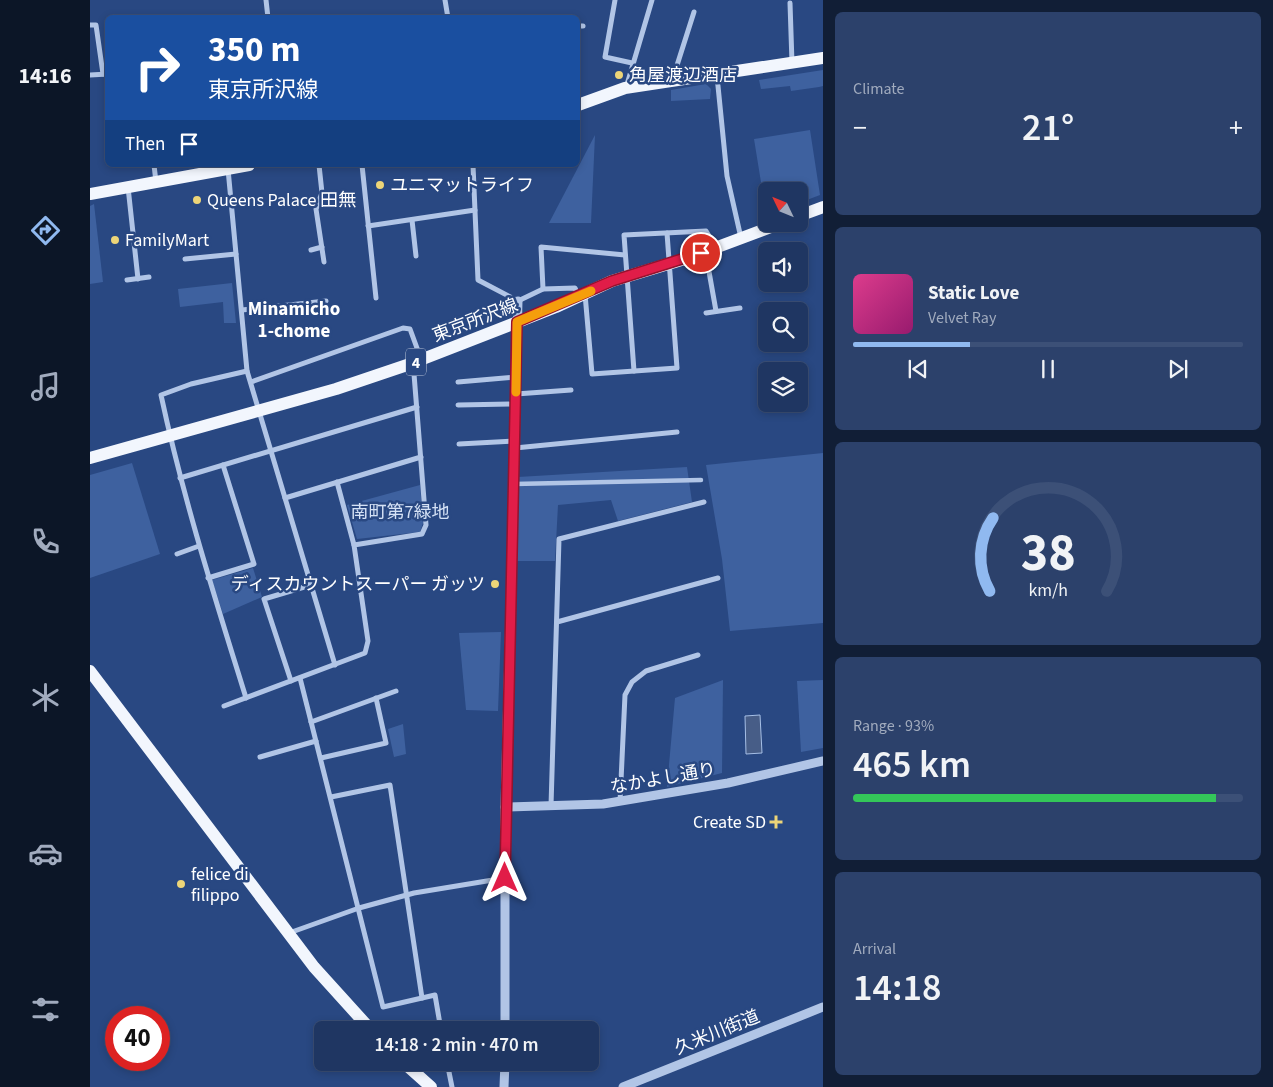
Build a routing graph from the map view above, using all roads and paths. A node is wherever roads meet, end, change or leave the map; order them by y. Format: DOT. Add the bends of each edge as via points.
graph roads {
  1 [pos="266,0"];
  2 [pos="445,0"];
  3 [pos="615,0"];
  4 [pos="652,0"];
  5 [pos="790,4"];
  6 [pos="694,12"];
  7 [pos="268,15"];
  8 [pos="448,15"];
  9 [pos="90,25"];
  10 [pos="823,58"];
  11 [pos="632,62"];
  12 [pos="792,64"];
  13 [pos="105,74"];
  14 [pos="90,75"];
  15 [pos="717,76"];
  16 [pos="672,82"];
  17 [pos="626,88"];
  18 [pos="580,104"];
  19 [pos="154,167"];
  20 [pos="238,167"];
  21 [pos="319,167"];
  22 [pos="362,167"];
  23 [pos="473,167"];
  24 [pos="204,169"];
  25 [pos="228,169"];
  26 [pos="156,182"];
  27 [pos="128,186"];
  28 [pos="90,194"];
  29 [pos="823,207"];
  30 [pos="475,210"];
  31 [pos="808,213"];
  32 [pos="412,220"];
  33 [pos="368,226"];
  34 [pos="758,232"];
  35 [pos="667,233"];
  36 [pos="741,238"];
  37 [pos="322,248"];
  38 [pos="311,250"];
  39 [pos="707,251"];
  40 [pos="236,254"];
  41 [pos="625,254"];
  42 [pos="416,256"];
  43 [pos="185,259"];
  44 [pos="324,262"];
  45 [pos="670,264"];
  46 [pos="626,276"];
  47 [pos="149,277"];
  48 [pos="138,279"];
  49 [pos="128,280"];
  50 [pos="543,289"];
  51 [pos="581,295"];
  52 [pos="376,298"];
  53 [pos="326,301"];
  54 [pos="518,301"];
  55 [pos="740,308"];
  56 [pos="242,310"];
  57 [pos="716,311"];
  58 [pos="706,313"];
  59 [pos="517,322"];
  60 [pos="416,362"];
  61 [pos="247,371"];
  62 [pos="634,371"];
  63 [pos="516,377"];
  64 [pos="251,382"];
  65 [pos="458,382"];
  66 [pos="571,390"];
  67 [pos="516,394"];
  68 [pos="516,404"];
  69 [pos="458,405"];
  70 [pos="416,407"];
  71 [pos="260,412"];
  72 [pos="677,432"];
  73 [pos="170,436"];
  74 [pos="459,444"];
  75 [pos="515,444"];
  76 [pos="271,451"];
  77 [pos="421,457"];
  78 [pos="90,458"];
  79 [pos="223,465"];
  80 [pos="180,478"];
  81 [pos="701,480"];
  82 [pos="337,482"];
  83 [pos="514,484"];
  84 [pos="285,498"];
  85 [pos="704,502"];
  86 [pos="354,545"];
  87 [pos="199,546"];
  88 [pos="177,554"];
  89 [pos="208,578"];
  90 [pos="718,578"];
  91 [pos="311,585"];
  92 [pos="557,622"];
  93 [pos="698,655"];
  94 [pos="335,664"];
  95 [pos="90,671"];
  96 [pos="300,678"];
  97 [pos="291,681"];
  98 [pos="396,691"];
  99 [pos="246,698"];
  100 [pos="376,698"];
  101 [pos="224,706"];
  102 [pos="311,722"];
  103 [pos="316,741"];
  104 [pos="260,757"];
  105 [pos="321,758"];
  106 [pos="823,761"];
  107 [pos="331,797"];
  108 [pos="620,802"];
  109 [pos="551,806"];
  110 [pos="505,807"];
  111 [pos="505,878"];
  112 [pos="406,896"];
  113 [pos="359,908"];
  114 [pos="289,933"];
  115 [pos="422,998"];
  116 [pos="823,1007"];
  117 [pos="362,1021"];
  118 [pos="439,1021"];
  119 [pos="506,1021"];
  120 [pos="414,1071"];
  121 [pos="449,1071"];
  122 [pos="505,1071"];
  123 [pos="431,1087"];
  124 [pos="452,1087"];
  125 [pos="504,1087"];
  126 [pos="623,1087"];
  1 -- 7 [label="street"];
  2 -- 8 [label="street"];
  3 -- 11 [label="street" via="605,57"];
  4 -- 11 [label="street"];
  5 -- 12 [label="street"];
  6 -- 16 [label="street"];
  9 -- 13 [label="street" via="96,26"];
  10 -- 12 [label="main road"];
  11 -- 17 [label="street"];
  12 -- 15 [label="main road"];
  13 -- 14 [label="street"];
  15 -- 16 [label="main road"];
  15 -- 36 [label="street" via="727,176"];
  16 -- 17 [label="main road"];
  17 -- 18 [label="main road"];
  19 -- 26 [label="street"];
  20 -- 25 [label="main road"];
  21 -- 37 [label="street" via="322,193 316,209"];
  22 -- 33 [label="street"];
  23 -- 30 [label="street"];
  24 -- 25 [label="main road"];
  24 -- 26 [label="main road"];
  25 -- 40 [label="street"];
  26 -- 27 [label="main road"];
  27 -- 28 [label="main road"];
  27 -- 48 [label="street"];
  29 -- 31 [label="main road"];
  30 -- 32 [label="street"];
  30 -- 54 [label="street" via="478,280"];
  32 -- 33 [label="street"];
  32 -- 42 [label="street"];
  33 -- 52 [label="street"];
  34 -- 36 [label="main road, 東京所沢線 / 4"];
  35 -- 39 [label="street" via="706,231 710,239"];
  35 -- 41 [label="street" via="624,235"];
  35 -- 45 [label="street"];
  36 -- 39 [label="main road, 東京所沢線 / 4"];
  37 -- 38 [label="street"];
  37 -- 44 [label="street"];
  39 -- 45 [label="main road, 東京所沢線 / 4"];
  39 -- 57 [label="street"];
  40 -- 43 [label="street"];
  40 -- 56 [label="street"];
  41 -- 46 [label="street"];
  41 -- 50 [label="street" via="541,247"];
  45 -- 46 [label="main road, 東京所沢線 / 4"];
  45 -- 62 [label="street" via="677,368"];
  46 -- 51 [label="main road, 東京所沢線 / 4"];
  46 -- 62 [label="street"];
  47 -- 48 [label="street"];
  48 -- 49 [label="street"];
  50 -- 51 [label="street" via="575,288"];
  50 -- 54 [label="street"];
  51 -- 59 [label="main road, 東京所沢線 / 4"];
  51 -- 62 [label="street" via="592,374"];
  53 -- 56 [label="street"];
  54 -- 59 [label="street"];
  55 -- 57 [label="street"];
  56 -- 61 [label="street"];
  57 -- 58 [label="street"];
  59 -- 60 [label="main road, 東京所沢線 / 4"];
  59 -- 63 [label="street"];
  60 -- 64 [label="street" via="410,329 403,328"];
  60 -- 70 [label="street"];
  60 -- 71 [label="main road, 東京所沢線 / 4"];
  61 -- 64 [label="street"];
  61 -- 73 [label="street" via="191,384 161,395"];
  63 -- 65 [label="street"];
  63 -- 67 [label="street"];
  64 -- 71 [label="street"];
  66 -- 67 [label="street"];
  67 -- 68 [label="street"];
  68 -- 69 [label="street"];
  68 -- 75 [label="street"];
  70 -- 76 [label="street"];
  70 -- 77 [label="street"];
  71 -- 73 [label="main road, 東京所沢線 / 4"];
  71 -- 76 [label="street"];
  72 -- 75 [label="street"];
  73 -- 78 [label="main road, 東京所沢線 / 4"];
  73 -- 80 [label="street"];
  74 -- 75 [label="street"];
  75 -- 83 [label="street"];
  76 -- 79 [label="street"];
  76 -- 84 [label="street"];
  77 -- 82 [label="street"];
  77 -- 86 [label="street" via="426,524 422,534"];
  79 -- 80 [label="street"];
  79 -- 89 [label="street" via="254,564"];
  80 -- 87 [label="street"];
  81 -- 83 [label="street"];
  82 -- 84 [label="street"];
  82 -- 86 [label="street"];
  83 -- 110 [label="street"];
  84 -- 91 [label="street"];
  85 -- 92 [label="street" via="559,539"];
  86 -- 94 [label="street" via="368,641 365,653"];
  87 -- 88 [label="street"];
  87 -- 89 [label="street"];
  89 -- 99 [label="street"];
  90 -- 92 [label="street"];
  91 -- 94 [label="street"];
  91 -- 97 [label="street" via="264,599"];
  92 -- 109 [label="street"];
  93 -- 108 [label="street" via="646,671 632,682 625,695"];
  94 -- 96 [label="street"];
  95 -- 114 [label="main road"];
  96 -- 97 [label="street"];
  96 -- 102 [label="street"];
  97 -- 99 [label="street"];
  98 -- 100 [label="street"];
  99 -- 101 [label="street"];
  100 -- 102 [label="street"];
  100 -- 105 [label="street" via="386,743"];
  102 -- 103 [label="street"];
  103 -- 104 [label="street"];
  103 -- 105 [label="street"];
  105 -- 107 [label="street"];
  106 -- 108 [label="street, なかよし通り" via="728,783"];
  107 -- 112 [label="street" via="390,784"];
  107 -- 113 [label="street"];
  108 -- 109 [label="street, なかよし通り"];
  109 -- 110 [label="street, なかよし通り"];
  110 -- 111 [label="street"];
  111 -- 112 [label="street"];
  111 -- 119 [label="street"];
  112 -- 113 [label="street"];
  112 -- 115 [label="street"];
  113 -- 114 [label="street"];
  113 -- 115 [label="street" via="383,1007"];
  114 -- 117 [label="main road"];
  115 -- 118 [label="street" via="435,995"];
  116 -- 126 [label="street, 久米川街道"];
  120 -- 123 [label="main road"];
  121 -- 124 [label="street"];
  122 -- 125 [label="street"];
}
